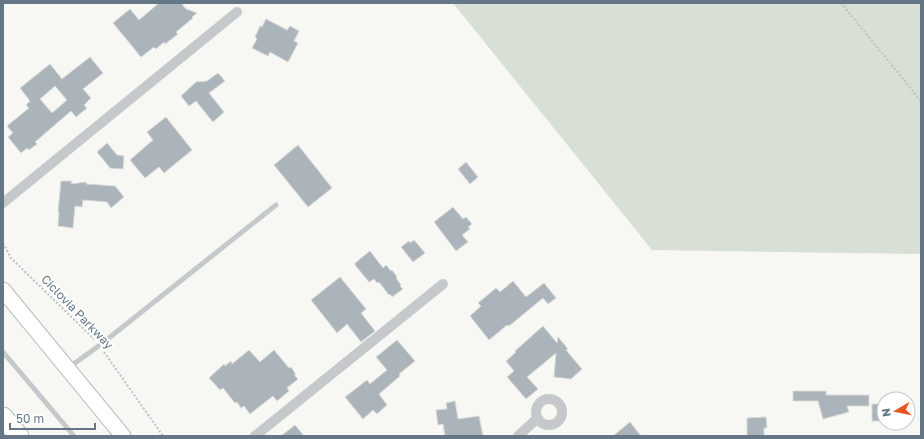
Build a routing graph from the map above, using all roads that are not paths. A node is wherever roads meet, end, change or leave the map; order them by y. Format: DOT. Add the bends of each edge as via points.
graph roads {
  1 [pos="237,12"];
  2 [pos="3,203"];
  3 [pos="276,205"];
  4 [pos="443,284"];
  5 [pos="3,290"];
  6 [pos="3,352"];
  7 [pos="67,368"];
  8 [pos="3,417"];
  9 [pos="538,418"];
  10 [pos="19,436"];
  11 [pos="74,436"];
  12 [pos="123,436"];
  13 [pos="255,436"];
  14 [pos="518,436"];
  1 -- 2 [label="street"];
  3 -- 7 [label="lane" via="100,345"];
  4 -- 13 [label="street"];
  5 -- 7 [label="main road"];
  6 -- 11 [label="lane"];
  7 -- 12 [label="main road"];
  8 -- 10 [label="highway"];
  9 -- 14 [label="street"];
}
